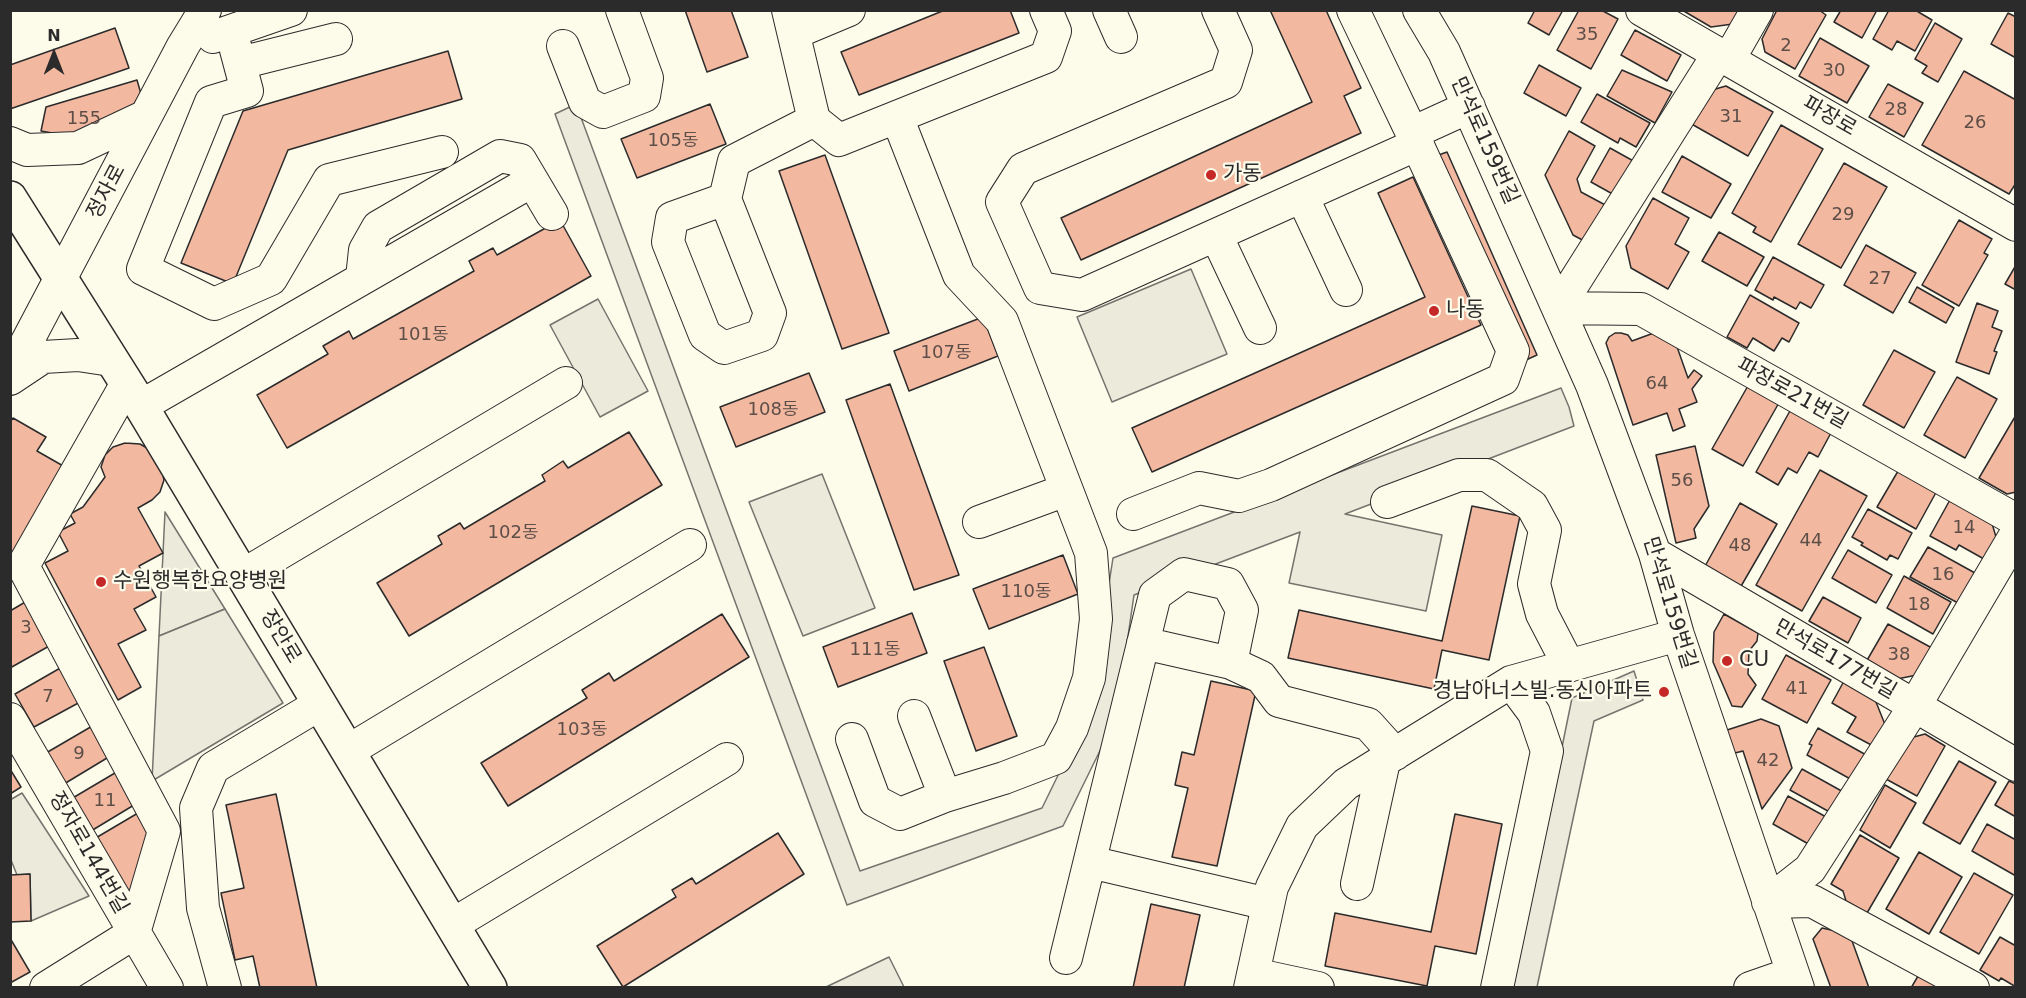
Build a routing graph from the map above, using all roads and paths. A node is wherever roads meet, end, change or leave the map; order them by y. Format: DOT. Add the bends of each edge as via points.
graph roads {
  1 [pos="205,10"];
  2 [pos="291,10"];
  3 [pos="622,10"];
  4 [pos="849,10"];
  5 [pos="1046,10"];
  6 [pos="1218,10"];
  7 [pos="1353,10"];
  8 [pos="1419,10"];
  9 [pos="1642,10"];
  10 [pos="1757,10"];
  11 [pos="791,22"];
  12 [pos="231,31"];
  13 [pos="336,39"];
  14 [pos="183,46"];
  15 [pos="563,46"];
  16 [pos="1724,56"];
  17 [pos="240,63"];
  18 [pos="1469,107"];
  19 [pos="146,116"];
  20 [pos="897,117"];
  21 [pos="814,120"];
  22 [pos="1415,138"];
  23 [pos="10,143"];
  24 [pos="442,152"];
  25 [pos="1302,196"];
  26 [pos="10,198"];
  27 [pos="725,199"];
  28 [pos="552,214"];
  29 [pos="2016,225"];
  30 [pos="1216,235"];
  31 [pos="60,280"];
  32 [pos="1346,290"];
  33 [pos="1558,308"];
  34 [pos="1260,328"];
  35 [pos="10,374"];
  36 [pos="10,379"];
  37 [pos="566,383"];
  38 [pos="126,384"];
  39 [pos="1066,490"];
  40 [pos="1388,502"];
  41 [pos="1133,514"];
  42 [pos="2016,520"];
  43 [pos="979,522"];
  44 [pos="2016,534"];
  45 [pos="690,545"];
  46 [pos="1655,554"];
  47 [pos="243,575"];
  48 [pos="1678,635"];
  49 [pos="1143,644"];
  50 [pos="1232,663"];
  51 [pos="1569,666"];
  52 [pos="1511,682"];
  53 [pos="320,704"];
  54 [pos="1914,707"];
  55 [pos="914,716"];
  56 [pos="10,719"];
  57 [pos="852,739"];
  58 [pos="348,751"];
  59 [pos="1389,757"];
  60 [pos="727,759"];
  61 [pos="2016,765"];
  62 [pos="945,796"];
  63 [pos="1090,862"];
  64 [pos="1357,885"];
  65 [pos="1768,902"];
  66 [pos="1268,904"];
  67 [pos="452,925"];
  68 [pos="134,933"];
  69 [pos="1066,958"];
  70 [pos="1795,980"];
  71 [pos="1251,981"];
  72 [pos="46,987"];
  73 [pos="167,987"];
  74 [pos="225,987"];
  75 [pos="490,987"];
  76 [pos="1318,987"];
  77 [pos="1497,987"];
  78 [pos="1750,987"];
  79 [pos="1973,987"];
  1 -- 14 [label="street, 정자로"];
  2 -- 12 [label="street"];
  3 -- 15 [label="street" via="647,78 644,96 603,112 585,102"];
  4 -- 11 [label="street"];
  5 -- 20 [label="street" via="1055,31 1046,57"];
  6 -- 30 [label="street" via="1236,50 1226,82 1023,168 1002,201 1040,288 1082,295"];
  7 -- 22 [label="street"];
  8 -- 18 [label="street, 만석로159번길"];
  9 -- 16 [label="street, 파장로"];
  10 -- 16 [label="street"];
  11 -- 21 [label="street"];
  12 -- 14 [label="street"];
  12 -- 17 [label="street"];
  13 -- 17 [label="street"];
  14 -- 19 [label="street, 정자로"];
  16 -- 29 [label="street, 파장로"];
  16 -- 33 [label="street"];
  17 -- 24 [label="street" via="247,91 211,102 143,269 214,304 271,279 329,180"];
  18 -- 22 [label="street"];
  18 -- 33 [label="street, 만석로159번길"];
  19 -- 23 [label="street" via="78,148 27,150"];
  19 -- 31 [label="street, 정자로"];
  20 -- 21 [label="street" via="839,140"];
  20 -- 39 [label="street" via="959,275 1002,321"];
  21 -- 27 [label="street" via="734,161"];
  22 -- 25 [label="street"];
  22 -- 41 [label="street" via="1513,351 1503,379 1239,496 1199,488"];
  25 -- 30 [label="street"];
  25 -- 32 [label="street"];
  26 -- 31 [label="main road, 장안로"];
  28 -- 38 [label="street" via="532,181 362,278"];
  30 -- 34 [label="street"];
  31 -- 35 [label="street, 정자로"];
  31 -- 38 [label="main road, 장안로"];
  33 -- 42 [label="street, 파장로21번길" via="1641,309"];
  33 -- 46 [label="street, 만석로159번길" via="1592,384"];
  36 -- 38 [label="street" via="43,357 78,355"];
  37 -- 47 [label="street"];
  38 -- 47 [label="main road, 장안로"];
  38 -- 68 [label="street" via="23,566 164,831"];
  39 -- 43 [label="street"];
  39 -- 62 [label="street" via="1091,553 1096,619 1089,678 1072,728 1056,758"];
  40 -- 51 [label="street" via="1459,475 1486,475 1532,506 1545,530 1534,584 1542,614"];
  44 -- 54 [label="street"];
  45 -- 58 [label="street"];
  46 -- 48 [label="street, 만석로159번길"];
  46 -- 54 [label="street, 만석로177번길"];
  47 -- 53 [label="main road, 장안로"];
  48 -- 51 [label="street"];
  48 -- 65 [label="street, 만석로159번길"];
  49 -- 50 [label="street"];
  49 -- 50 [label="street" via="1155,595 1184,574 1228,584 1242,610"];
  49 -- 63 [label="street"];
  50 -- 59 [label="street" via="1261,677 1279,702 1368,724"];
  51 -- 52 [label="street"];
  52 -- 59 [label="street"];
  52 -- 77 [label="street" via="1534,713 1547,752"];
  53 -- 58 [label="main road, 장안로"];
  53 -- 74 [label="street" via="213,768 196,808 203,908"];
  54 -- 61 [label="street, 만석로177번길"];
  54 -- 65 [label="street" via="1810,869"];
  55 -- 62 [label="street"];
  56 -- 68 [label="street, 정자로144번길"];
  57 -- 62 [label="street" via="875,801 900,814"];
  58 -- 67 [label="main road, 장안로"];
  59 -- 64 [label="street"];
  59 -- 66 [label="street" via="1346,784 1302,826 1272,887"];
  60 -- 67 [label="street"];
  63 -- 66 [label="street"];
  63 -- 69 [label="street"];
  65 -- 70 [label="street, 만석로159번길"];
  65 -- 79 [label="street" via="1812,900"];
  66 -- 71 [label="street"];
  67 -- 75 [label="main road, 장안로"];
  68 -- 72 [label="street"];
  68 -- 73 [label="street, 정자로144번길"];
  70 -- 78 [label="street"];
  71 -- 76 [label="street"];
}
